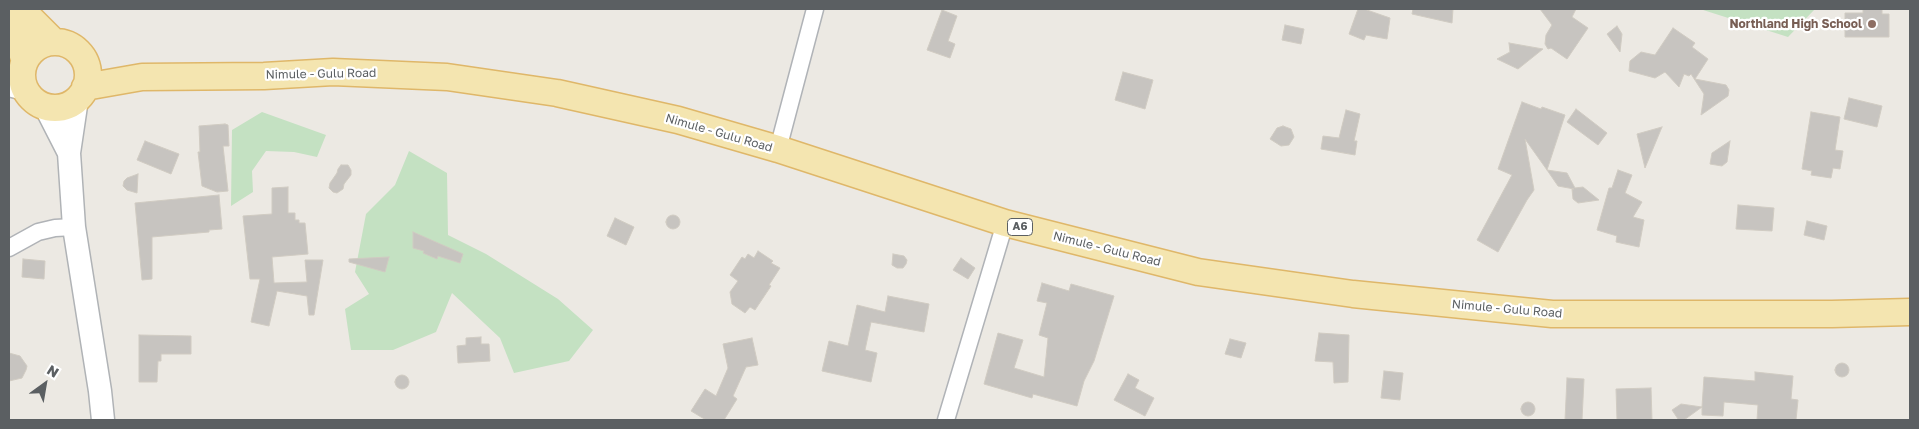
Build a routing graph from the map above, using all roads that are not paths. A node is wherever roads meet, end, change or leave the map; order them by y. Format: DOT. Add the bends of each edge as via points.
graph roads {
  1 [pos="21,9"];
  2 [pos="815,9"];
  3 [pos="9,16"];
  4 [pos="54,42"];
  5 [pos="84,59"];
  6 [pos="18,75"];
  7 [pos="142,77"];
  8 [pos="81,93"];
  9 [pos="46,106"];
  10 [pos="778,149"];
  11 [pos="69,153"];
  12 [pos="1005,223"];
  13 [pos="74,227"];
  14 [pos="9,248"];
  15 [pos="1910,312"];
  16 [pos="103,420"];
  17 [pos="946,420"];
  1 -- 4 [label="main road, A6"];
  2 -- 10 [label="street"];
  3 -- 6 [label="main road"];
  4 -- 5 [label="main road, A6" via="74,48"];
  4 -- 6 [label="main road" via="34,50"];
  5 -- 7 [label="main road, Nimule - Gulu Road / A6"];
  5 -- 8 [label="main road" via="88,73"];
  6 -- 9 [label="main road" via="34,100"];
  7 -- 8 [label="main road, Nimule - Gulu Road / A6"];
  7 -- 10 [label="main road, Nimule - Gulu Road / A6" via="333,72 447,77 557,93 678,120"];
  8 -- 9 [label="main road, A6" via="66,106"];
  8 -- 11 [label="street"];
  9 -- 11 [label="street"];
  10 -- 12 [label="main road, Nimule - Gulu Road / A6"];
  11 -- 13 [label="street"];
  12 -- 15 [label="main road, Nimule - Gulu Road / A6" via="1198,272 1353,294 1552,314"];
  12 -- 17 [label="street"];
  13 -- 14 [label="street" via="38,232"];
  13 -- 16 [label="street"];
}
